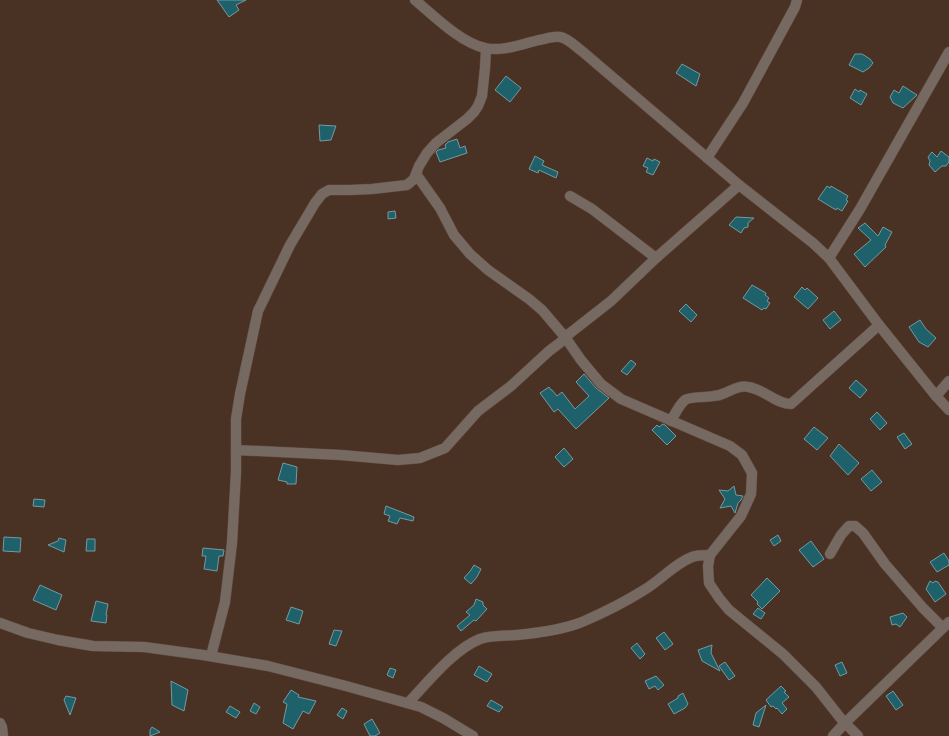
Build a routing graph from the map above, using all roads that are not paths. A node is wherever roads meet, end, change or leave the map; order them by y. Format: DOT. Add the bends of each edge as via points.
graph roads {
  1 [pos="415,0"];
  2 [pos="798,0"];
  3 [pos="486,49"];
  4 [pos="949,52"];
  5 [pos="707,158"];
  6 [pos="416,174"];
  7 [pos="738,184"];
  8 [pos="570,196"];
  9 [pos="656,258"];
  10 [pos="829,258"];
  11 [pos="879,325"];
  12 [pos="565,337"];
  13 [pos="949,381"];
  14 [pos="936,396"];
  15 [pos="949,410"];
  16 [pos="671,421"];
  17 [pos="236,450"];
  18 [pos="830,554"];
  19 [pos="710,555"];
  20 [pos="0,623"];
  21 [pos="946,625"];
  22 [pos="211,656"];
  23 [pos="408,703"];
  24 [pos="0,723"];
  25 [pos="845,723"];
  26 [pos="3,736"];
  27 [pos="473,736"];
  28 [pos="833,736"];
  29 [pos="858,736"];
  1 -- 3 [label="street" via="458,36"];
  2 -- 5 [label="street" via="743,103"];
  3 -- 5 [label="street" via="504,49 560,37 583,52"];
  3 -- 6 [label="street" via="482,96 478,106 467,119 436,143 427,153"];
  4 -- 10 [label="street"];
  5 -- 7 [label="street"];
  6 -- 12 [label="street" via="440,208 454,235 470,254 538,306"];
  6 -- 17 [label="street" via="408,184 372,189 329,190 315,203 290,245 258,311 236,419"];
  7 -- 9 [label="street"];
  7 -- 10 [label="street"];
  8 -- 9 [label="street" via="592,209"];
  9 -- 12 [label="street" via="611,301"];
  10 -- 11 [label="street"];
  11 -- 14 [label="street"];
  11 -- 16 [label="street" via="791,404 748,386 738,387 724,394 685,400"];
  12 -- 16 [label="street" via="601,384 621,399"];
  12 -- 17 [label="street" via="511,386 478,411 445,448 420,458 398,460"];
  13 -- 14 [label="street"];
  14 -- 15 [label="street"];
  16 -- 19 [label="street" via="730,446 742,455 752,473 751,494 741,516"];
  17 -- 22 [label="street" via="229,571 225,602"];
  18 -- 21 [label="street" via="849,526 855,526 923,608"];
  19 -- 23 [label="street" via="692,556 646,589 581,623 552,631 480,639 464,648 443,666"];
  19 -- 25 [label="street" via="709,582 719,598 729,610 783,654 816,687"];
  20 -- 22 [label="street" via="28,633 93,646 144,648"];
  21 -- 25 [label="street"];
  22 -- 23 [label="street" via="268,666"];
  23 -- 27 [label="street" via="443,718"];
  24 -- 26 [label="street"];
  25 -- 28 [label="street"];
  25 -- 29 [label="street"];
}
